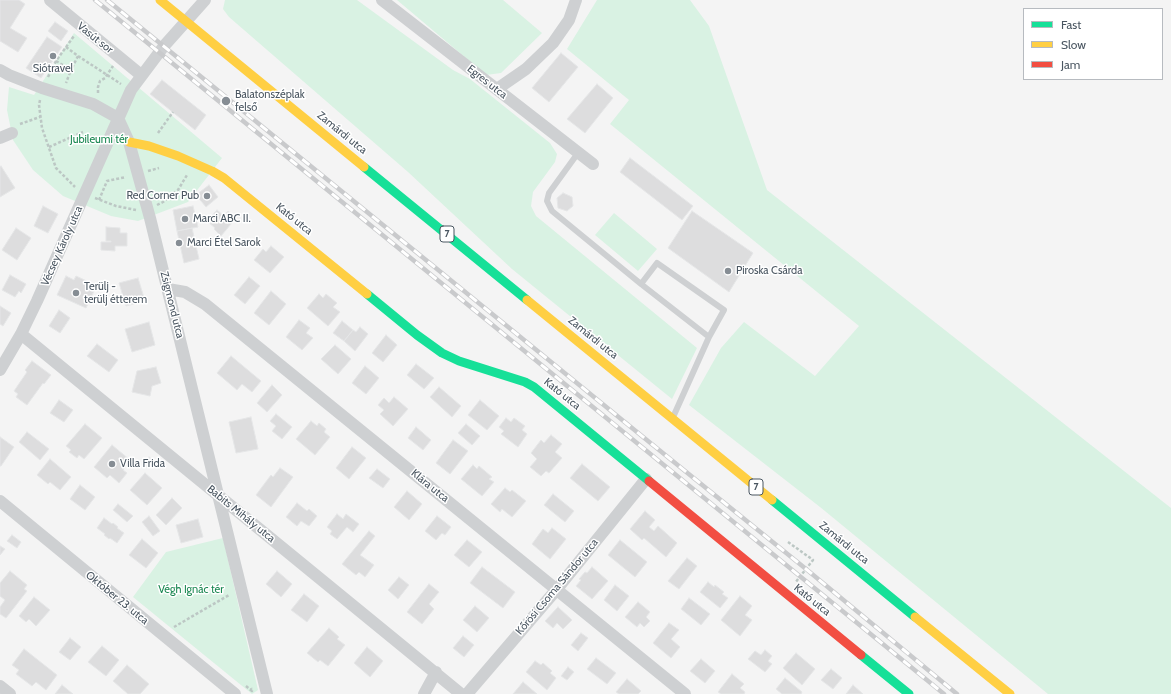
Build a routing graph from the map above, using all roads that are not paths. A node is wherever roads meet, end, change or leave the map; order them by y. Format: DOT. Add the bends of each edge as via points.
graph roads {
  1 [pos="50,0"];
  2 [pos="160,0"];
  3 [pos="205,0"];
  4 [pos="382,0"];
  5 [pos="576,0"];
  6 [pos="186,21"];
  7 [pos="0,70"];
  8 [pos="141,75"];
  9 [pos="498,89"];
  10 [pos="118,118"];
  11 [pos="12,133"];
  12 [pos="0,138"];
  13 [pos="129,142"];
  14 [pos="578,153"];
  15 [pos="593,164"];
  16 [pos="641,284"];
  17 [pos="168,289"];
  18 [pos="21,334"];
  19 [pos="709,337"];
  20 [pos="0,370"];
  21 [pos="672,418"];
  22 [pos="646,479"];
  23 [pos="217,494"];
  24 [pos="0,501"];
  25 [pos="557,588"];
  26 [pos="436,672"];
  27 [pos="0,686"];
  28 [pos="895,690"];
  29 [pos="10,694"];
  30 [pos="235,694"];
  31 [pos="267,694"];
  32 [pos="424,694"];
  33 [pos="461,694"];
  34 [pos="468,694"];
  35 [pos="685,694"];
  36 [pos="909,694"];
  37 [pos="1010,694"];
  1 -- 8 [label="street, Vasút sor"];
  2 -- 6 [label="main road, Zamárdi utca / 7"];
  3 -- 6 [label="street"];
  4 -- 9 [label="street, Egres utca"];
  5 -- 9 [label="street" via="569,20 553,43 526,69"];
  6 -- 8 [label="street"];
  6 -- 21 [label="main road, Zamárdi utca / 7"];
  7 -- 10 [label="street" via="35,85 93,104"];
  8 -- 10 [label="street" via="130,90"];
  9 -- 14 [label="street, Egres utca"];
  10 -- 13 [label="street, Zsigmond utca"];
  10 -- 18 [label="street, Vécsey Károly utca"];
  11 -- 12 [label="street"];
  13 -- 17 [label="street, Zsigmond utca"];
  13 -- 22 [label="main road, Kató utca" via="189,160 224,178 442,353 459,361 526,382"];
  14 -- 15 [label="street, Egres utca"];
  14 -- 16 [label="lane" via="549,193 547,201 552,211"];
  16 -- 19 [label="lane"];
  16 -- 19 [label="lane" via="657,263 724,310"];
  17 -- 23 [label="street, Zsigmond utca"];
  17 -- 25 [label="street, Klára utca" via="185,292 205,304"];
  18 -- 20 [label="street, Vécsey Károly utca"];
  18 -- 23 [label="street, Babits Mihály utca"];
  19 -- 21 [label="lane"];
  21 -- 37 [label="main road, Zamárdi utca / 7"];
  22 -- 25 [label="street, Kőrösi Csoma Sándor utca"];
  22 -- 28 [label="main road, Kató utca"];
  23 -- 26 [label="street, Babits Mihály utca"];
  23 -- 31 [label="street"];
  24 -- 30 [label="street, Október 23. utca"];
  25 -- 34 [label="street, Kőrösi Csoma Sándor utca"];
  25 -- 35 [label="street, Klára utca"];
  26 -- 32 [label="street"];
  26 -- 33 [label="street, Babits Mihály utca"];
  27 -- 29 [label="street"];
  28 -- 36 [label="main road, Kató utca"];
}
